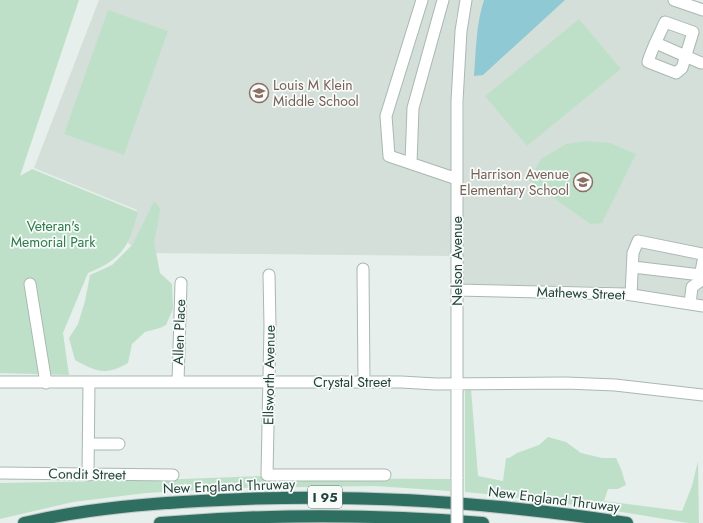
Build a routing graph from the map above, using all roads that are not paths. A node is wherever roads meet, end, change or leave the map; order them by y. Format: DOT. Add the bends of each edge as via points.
graph roads {
  1 [pos="422,0"];
  2 [pos="444,0"];
  3 [pos="466,0"];
  4 [pos="674,0"];
  5 [pos="703,10"];
  6 [pos="656,43"];
  7 [pos="686,56"];
  8 [pos="702,61"];
  9 [pos="411,163"];
  10 [pos="457,179"];
  11 [pos="703,257"];
  12 [pos="703,261"];
  13 [pos="633,267"];
  14 [pos="363,269"];
  15 [pos="269,275"];
  16 [pos="701,275"];
  17 [pos="181,283"];
  18 [pos="30,284"];
  19 [pos="457,290"];
  20 [pos="631,295"];
  21 [pos="690,304"];
  22 [pos="703,306"];
  23 [pos="269,381"];
  24 [pos="0,382"];
  25 [pos="178,382"];
  26 [pos="364,382"];
  27 [pos="46,383"];
  28 [pos="89,383"];
  29 [pos="458,384"];
  30 [pos="703,395"];
  31 [pos="89,444"];
  32 [pos="119,444"];
  33 [pos="0,474"];
  34 [pos="88,475"];
  35 [pos="173,475"];
  36 [pos="385,475"];
  37 [pos="24,523"];
  38 [pos="160,523"];
  39 [pos="457,523"];
  40 [pos="483,523"];
  41 [pos="627,523"];
  1 -- 9 [label="street" via="386,116 389,156"];
  2 -- 9 [label="street" via="413,108"];
  3 -- 10 [label="street, Nelson Avenue" via="457,93"];
  4 -- 5 [label="street"];
  6 -- 7 [label="street"];
  6 -- 7 [label="street" via="648,62 676,73 682,68"];
  6 -- 7 [label="street" via="666,22 693,32"];
  7 -- 8 [label="street"];
  9 -- 10 [label="street"];
  10 -- 19 [label="street, Nelson Avenue"];
  11 -- 13 [label="street" via="702,254 638,241 633,253"];
  12 -- 16 [label="street"];
  13 -- 16 [label="street"];
  13 -- 20 [label="street"];
  14 -- 26 [label="street"];
  15 -- 23 [label="street, Ellsworth Avenue"];
  16 -- 21 [label="street" via="699,282 692,287"];
  17 -- 25 [label="street, Allen Place"];
  18 -- 27 [label="street"];
  19 -- 20 [label="street, Mathews Street"];
  19 -- 29 [label="street, Nelson Avenue"];
  20 -- 21 [label="street, Mathews Street"];
  21 -- 22 [label="street, Mathews Street"];
  23 -- 25 [label="street, Crystal Street"];
  23 -- 26 [label="street, Crystal Street"];
  23 -- 36 [label="street, Ellsworth Avenue" via="267,475"];
  24 -- 27 [label="street, Crystal Street"];
  25 -- 28 [label="street, Crystal Street"];
  26 -- 29 [label="street, Crystal Street"];
  27 -- 28 [label="street, Crystal Street"];
  28 -- 31 [label="street"];
  29 -- 30 [label="street, Crystal Street" via="573,383"];
  29 -- 39 [label="street, Nelson Avenue, bridge"];
  31 -- 32 [label="street"];
  31 -- 34 [label="street"];
  33 -- 34 [label="street, Condit Street"];
  34 -- 35 [label="street, Condit Street"];
  37 -- 41 [label="highway, New England Thruway / I 95" via="64,514 129,506 231,499 326,498 471,504"];
  38 -- 40 [label="highway, I 95" via="323,516"];
}
